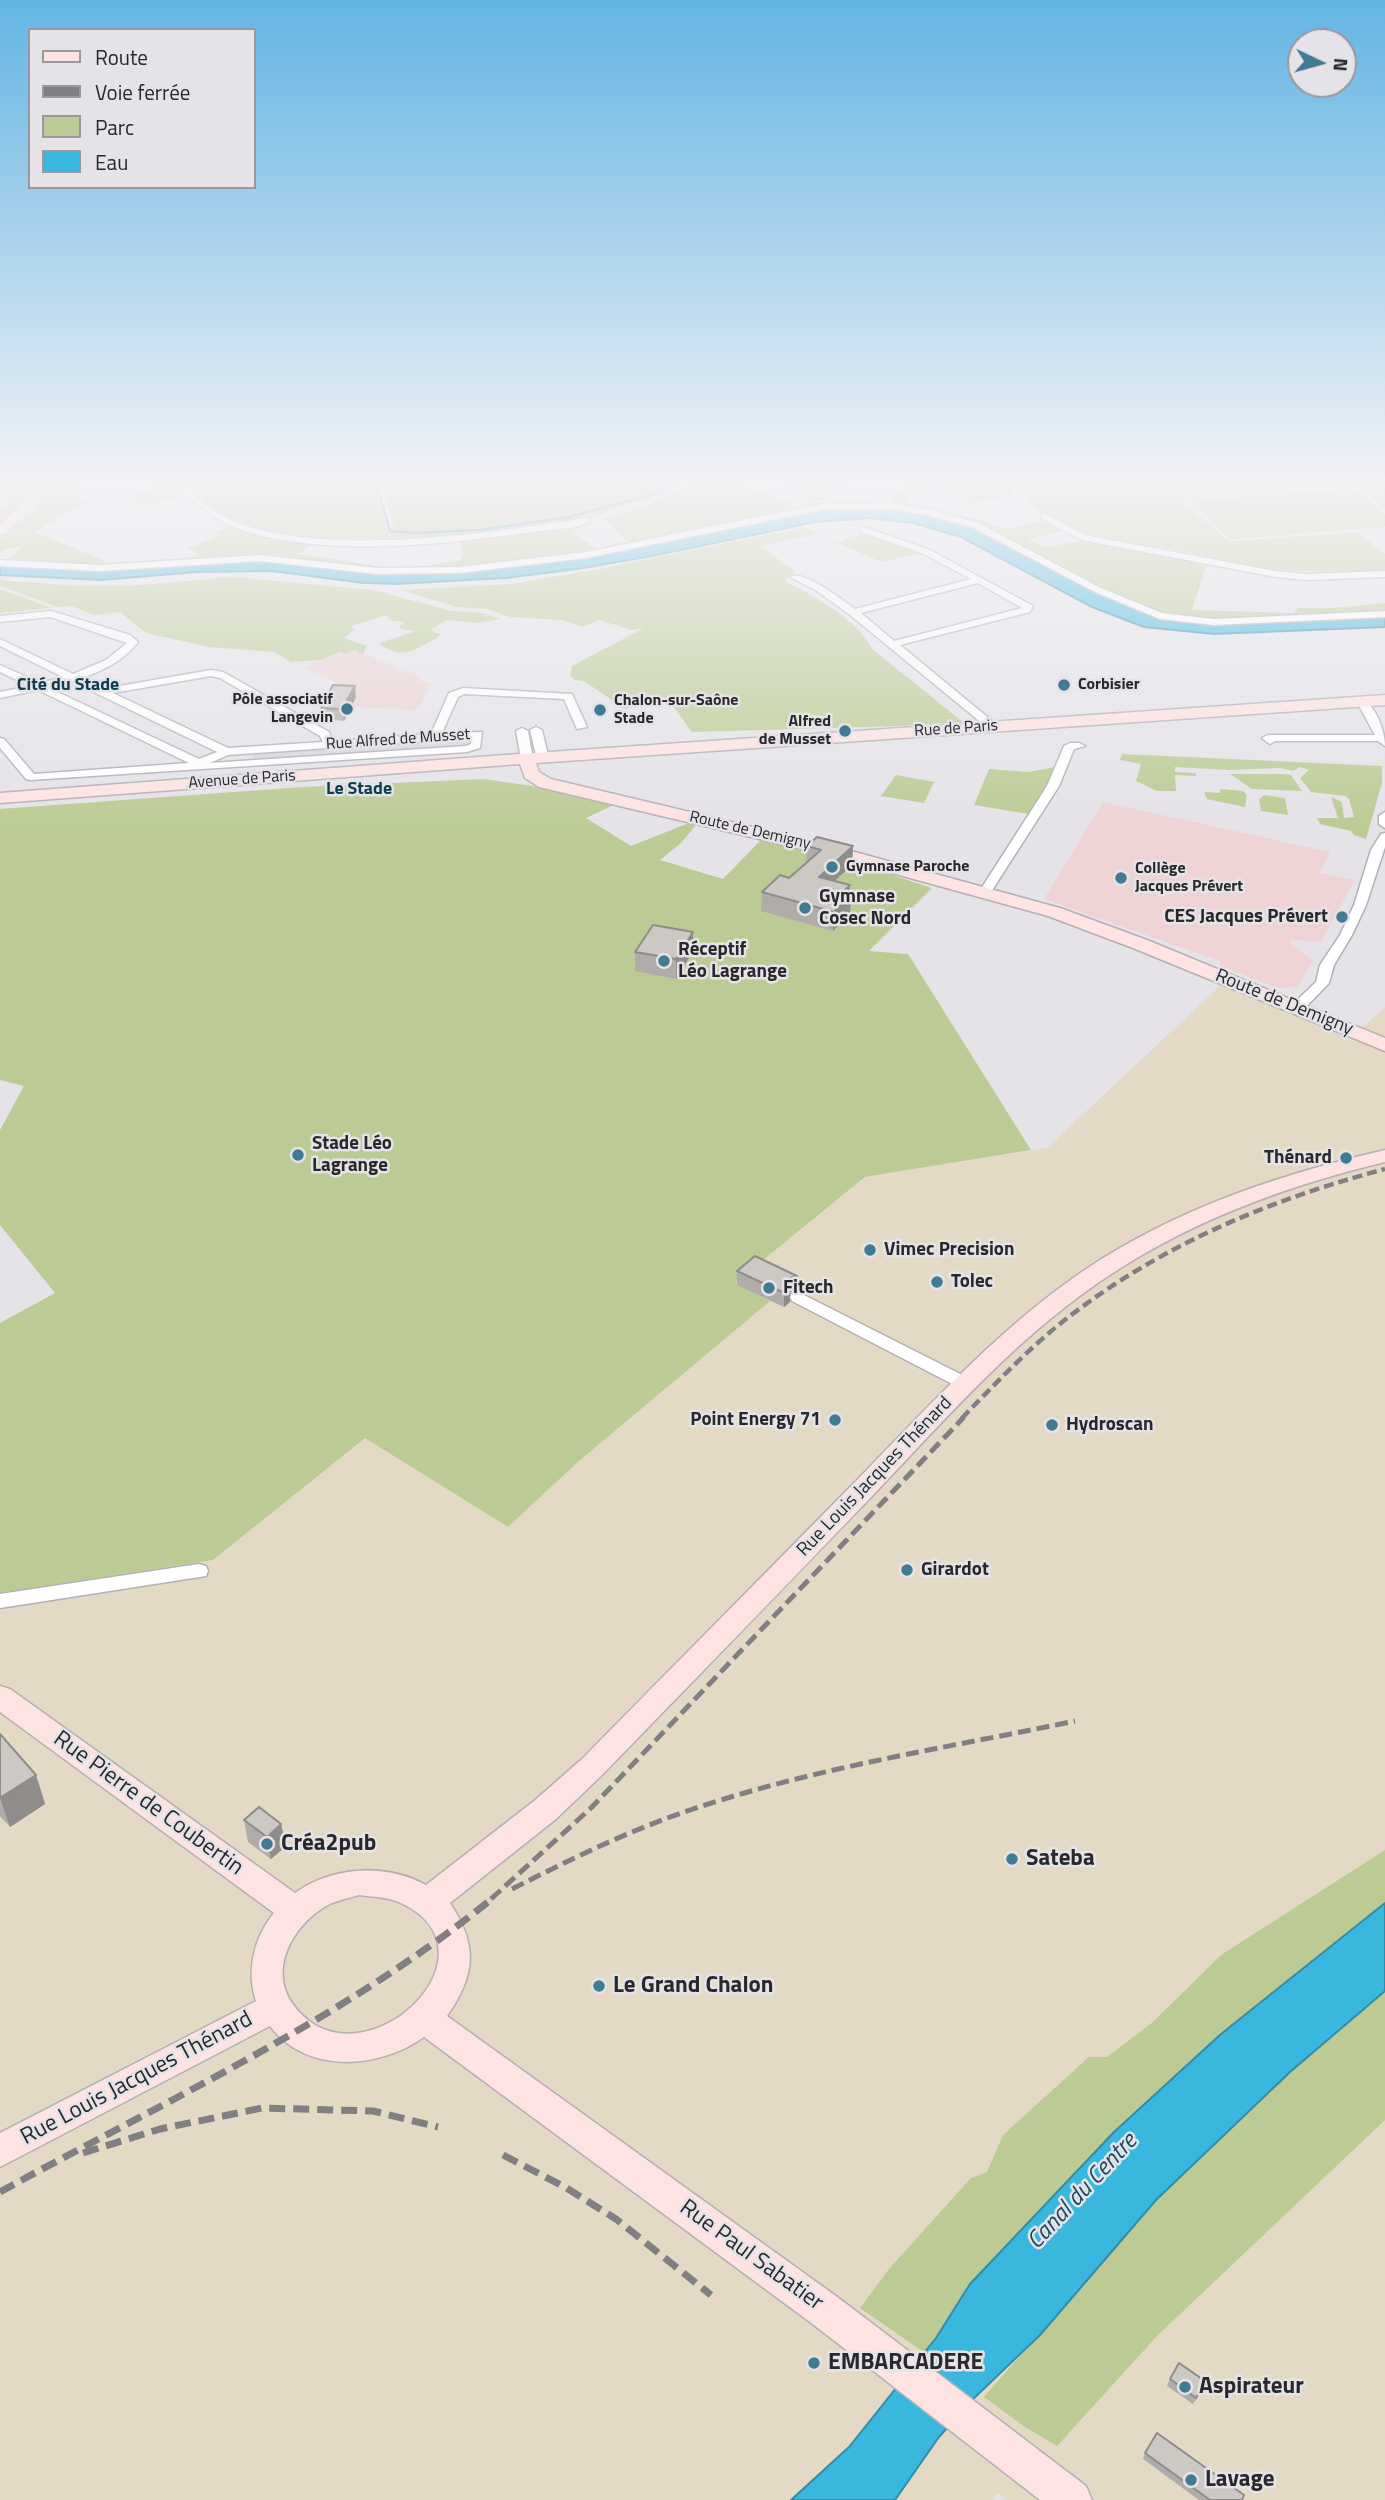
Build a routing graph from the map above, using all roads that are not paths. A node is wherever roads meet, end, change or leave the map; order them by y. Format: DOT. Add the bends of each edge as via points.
graph roads {
  1 [pos="831,597"];
  2 [pos="914,597"];
  3 [pos="1011,597"];
  4 [pos="1114,597"];
  5 [pos="853,612"];
  6 [pos="1385,614"];
  7 [pos="0,618"];
  8 [pos="0,642"];
  9 [pos="892,644"];
  10 [pos="0,668"];
  11 [pos="70,678"];
  12 [pos="39,687"];
  13 [pos="101,692"];
  14 [pos="0,695"];
  15 [pos="1385,700"];
  16 [pos="1362,702"];
  17 [pos="988,722"];
  18 [pos="581,727"];
  19 [pos="536,730"];
  20 [pos="522,731"];
  21 [pos="435,737"];
  22 [pos="0,741"];
  23 [pos="1269,741"];
  24 [pos="1384,741"];
  25 [pos="329,744"];
  26 [pos="1079,746"];
  27 [pos="226,752"];
  28 [pos="535,759"];
  29 [pos="193,766"];
  30 [pos="115,789"];
  31 [pos="0,791"];
  32 [pos="0,798"];
  33 [pos="1385,816"];
  34 [pos="1385,824"];
  35 [pos="1385,837"];
  36 [pos="1378,875"];
  37 [pos="985,892"];
  38 [pos="1297,1008"];
  39 [pos="1385,1045"];
  40 [pos="1385,1156"];
  41 [pos="798,1297"];
  42 [pos="966,1384"];
  43 [pos="199,1571"];
  44 [pos="0,1601"];
  45 [pos="0,1697"];
  46 [pos="430,1900"];
  47 [pos="296,1911"];
  48 [pos="274,2008"];
  49 [pos="425,2019"];
  50 [pos="0,2151"];
  51 [pos="861,2338"];
  52 [pos="1019,2459"];
  53 [pos="1072,2500"];
  1 -- 5 [label="street"];
  2 -- 5 [label="street"];
  3 -- 9 [label="street" via="1028,606 1026,610"];
  4 -- 6 [label="street" via="1160,616 1214,622"];
  5 -- 9 [label="street"];
  7 -- 11 [label="street" via="51,614 133,642 118,657"];
  8 -- 11 [label="street"];
  9 -- 17 [label="street"];
  10 -- 12 [label="street"];
  11 -- 12 [label="street"];
  11 -- 13 [label="street"];
  12 -- 14 [label="street"];
  12 -- 29 [label="street"];
  13 -- 25 [label="street" via="218,673 325,734"];
  13 -- 27 [label="street"];
  15 -- 16 [label="main road, Rue de Paris"];
  16 -- 17 [label="main road, Rue de Paris"];
  16 -- 24 [label="street"];
  17 -- 28 [label="main road, Rue de Paris"];
  18 -- 21 [label="street" via="569,696 470,690 453,695"];
  19 -- 28 [label="street"];
  20 -- 28 [label="street"];
  21 -- 25 [label="street, Rue Alfred de Musset"];
  21 -- 29 [label="street, Rue Alfred de Musset" via="478,734 479,741 467,749"];
  22 -- 29 [label="street, Rue Alfred de Musset" via="33,778"];
  23 -- 24 [label="street"];
  25 -- 27 [label="street, Rue Alfred de Musset"];
  26 -- 37 [label="street" via="1070,747 1053,786"];
  27 -- 29 [label="street, Rue Alfred de Musset"];
  28 -- 30 [label="main road, Avenue de Paris"];
  28 -- 37 [label="main road, Route de Demigny" via="531,774 545,783"];
  30 -- 31 [label="main road"];
  30 -- 32 [label="main road, Avenue de Paris"];
  33 -- 34 [label="street"];
  35 -- 36 [label="street" via="1377,850"];
  36 -- 38 [label="street" via="1327,965 1322,983"];
  37 -- 38 [label="main road, Route de Demigny" via="1078,921"];
  38 -- 39 [label="main road, Route de Demigny"];
  40 -- 42 [label="main road, Rue Louis Jacques Thénard" via="1253,1193 1171,1231 1102,1269 1032,1322"];
  41 -- 42 [label="street"];
  42 -- 46 [label="main road, Rue Louis Jacques Thénard" via="592,1767"];
  43 -- 44 [label="street"];
  45 -- 47 [label="main road, Rue Pierre de Coubertin"];
  46 -- 47 [label="main road" via="409,1888 359,1882 333,1888"];
  46 -- 49 [label="main road" via="451,1930 456,1952 453,1976"];
  47 -- 48 [label="main road" via="271,1948 266,1969"];
  48 -- 49 [label="main road" via="294,2031 317,2043 345,2048 374,2045"];
  48 -- 50 [label="main road, Rue Louis Jacques Thénard"];
  49 -- 51 [label="main road, Rue Paul Sabatier"];
  51 -- 52 [label="main road, Rue Paul Sabatier"];
  52 -- 53 [label="main road, Rue Paul Sabatier"];
}
